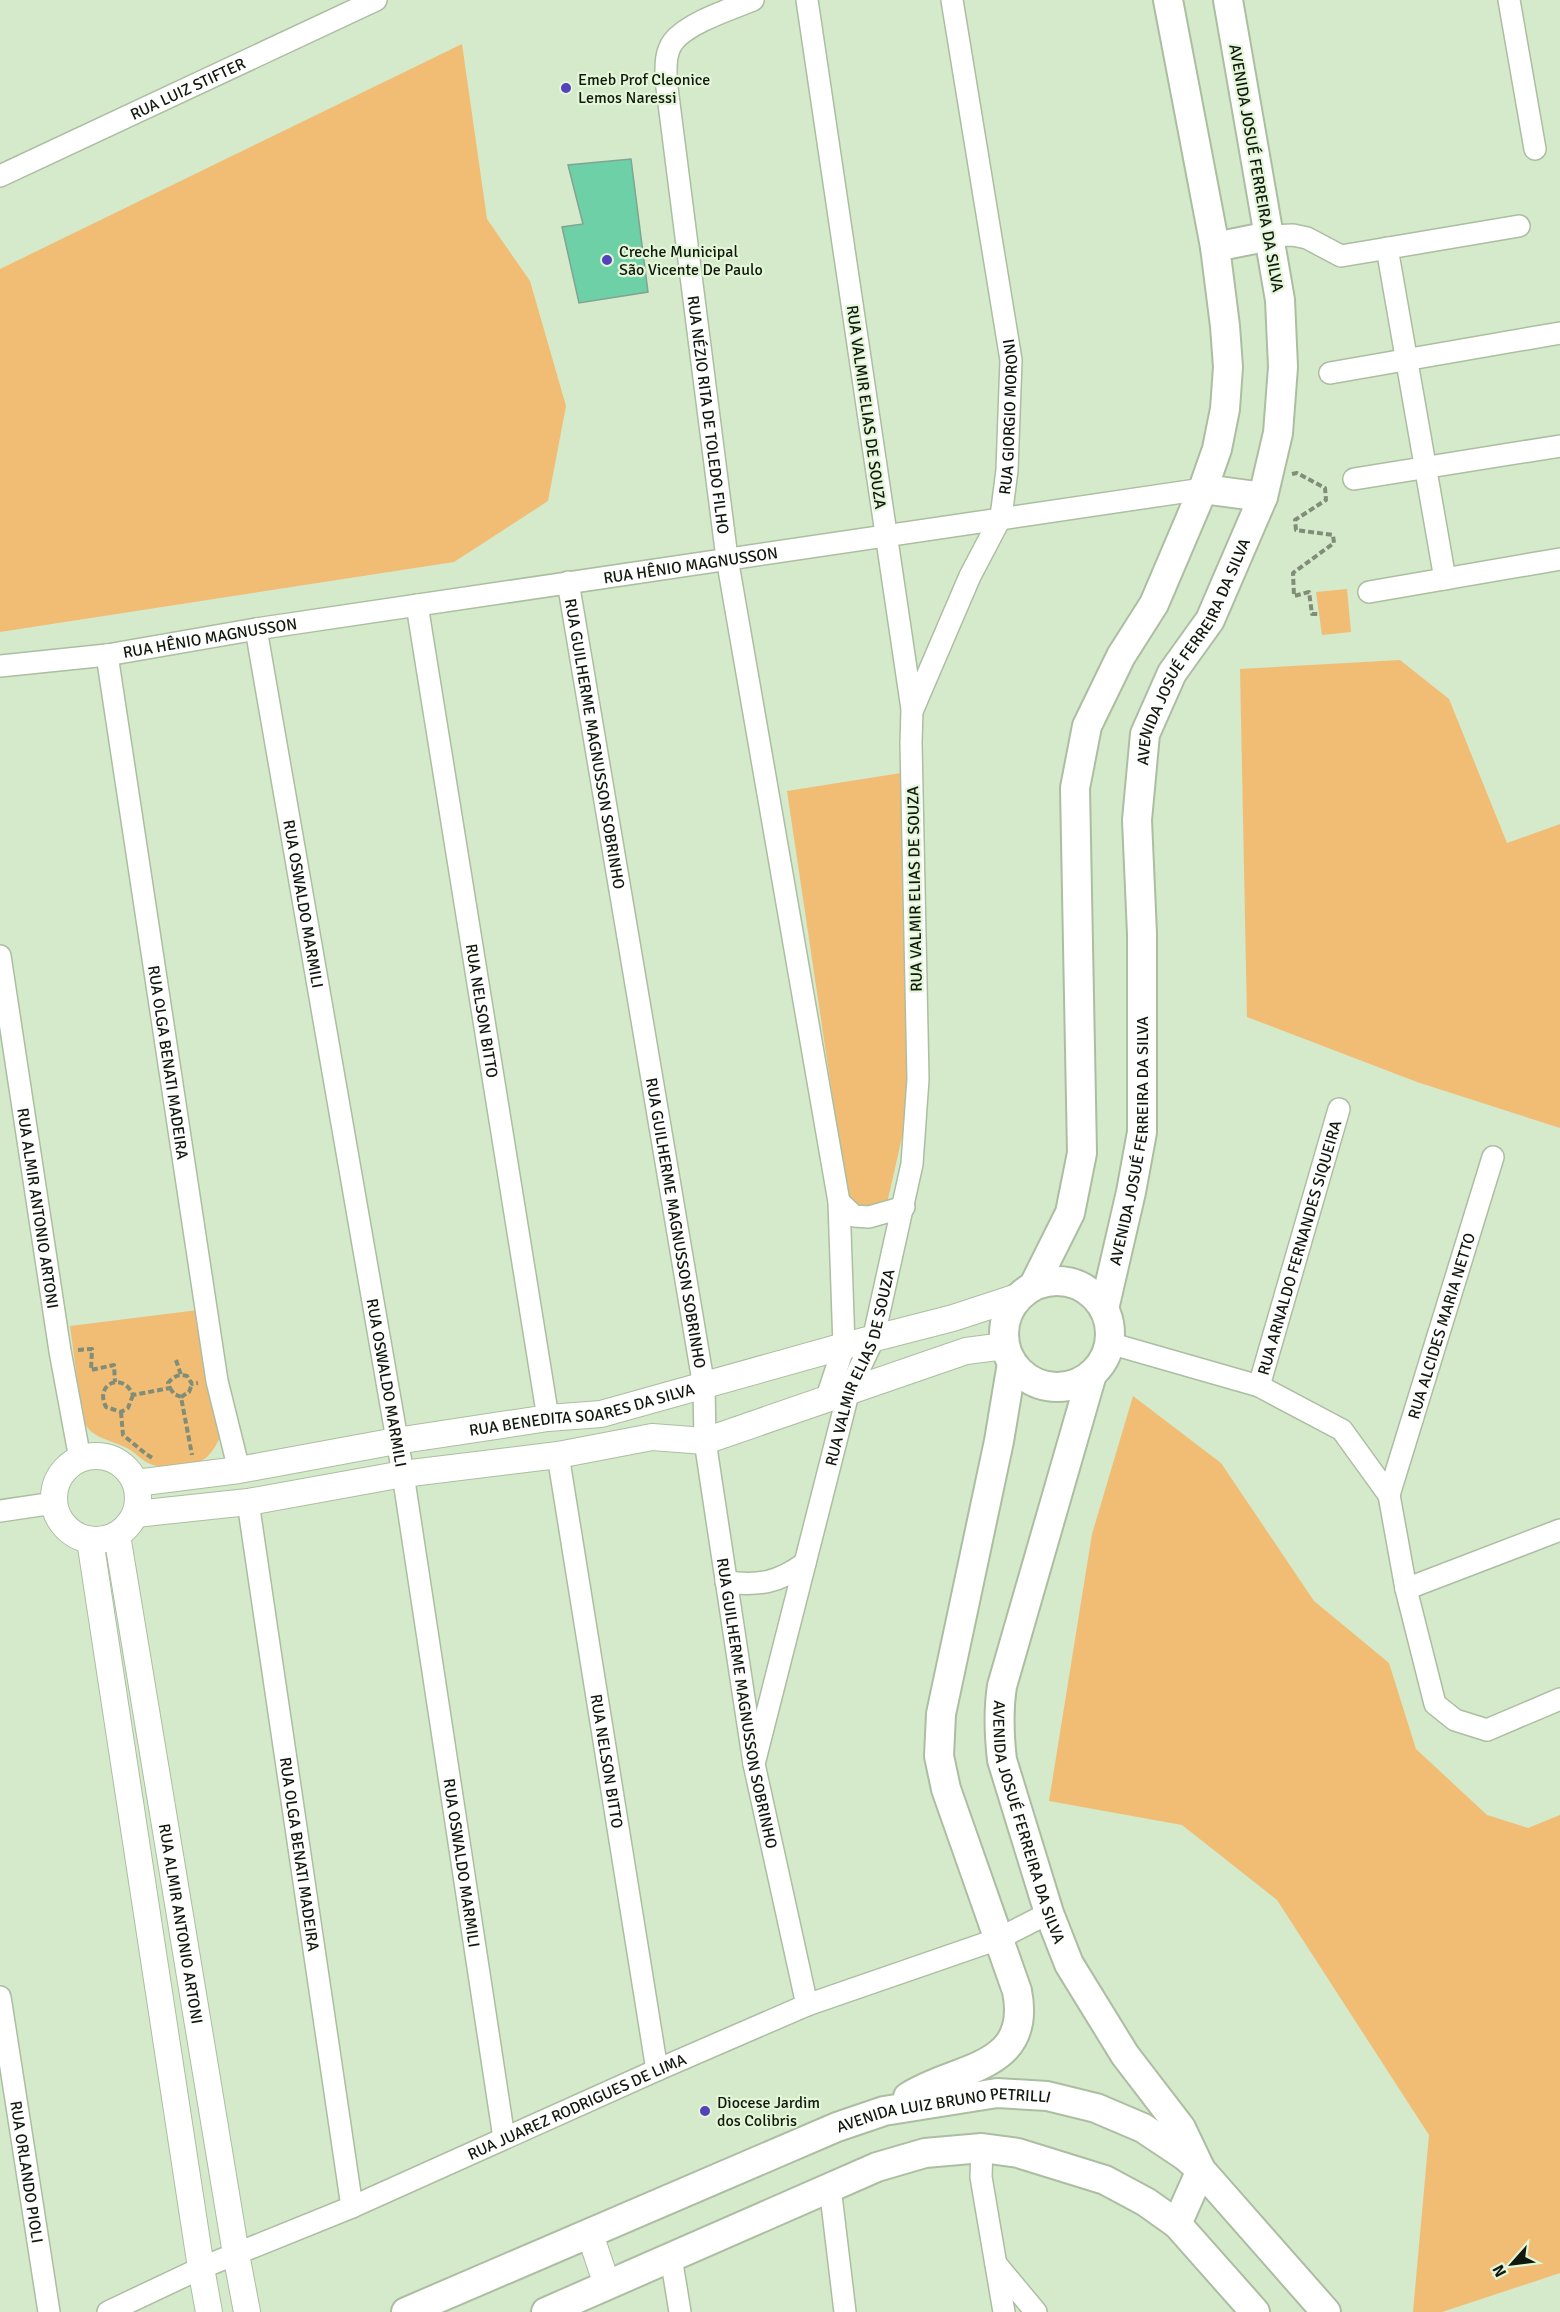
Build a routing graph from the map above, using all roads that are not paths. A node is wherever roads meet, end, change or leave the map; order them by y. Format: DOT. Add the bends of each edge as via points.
graph roads {
  1 [pos="376,0"];
  2 [pos="753,0"];
  3 [pos="807,0"];
  4 [pos="952,0"];
  5 [pos="1168,0"];
  6 [pos="1228,0"];
  7 [pos="1509,0"];
  8 [pos="1535,149"];
  9 [pos="0,176"];
  10 [pos="1519,226"];
  11 [pos="1270,236"];
  12 [pos="1215,247"];
  13 [pos="1387,248"];
  14 [pos="1560,333"];
  15 [pos="1407,360"];
  16 [pos="1330,373"];
  17 [pos="1560,446"];
  18 [pos="1426,469"];
  19 [pos="1354,479"];
  20 [pos="1265,487"];
  21 [pos="1203,489"];
  22 [pos="1001,517"];
  23 [pos="885,535"];
  24 [pos="727,558"];
  25 [pos="1560,559"];
  26 [pos="1445,579"];
  27 [pos="568,582"];
  28 [pos="1368,592"];
  29 [pos="417,605"];
  30 [pos="256,629"];
  31 [pos="107,656"];
  32 [pos="0,666"];
  33 [pos="912,709"];
  34 [pos="0,956"];
  35 [pos="1339,1108"];
  36 [pos="1494,1157"];
  37 [pos="839,1202"];
  38 [pos="904,1207"];
  39 [pos="1026,1291"];
  40 [pos="1104,1310"];
  41 [pos="873,1340"];
  42 [pos="1109,1343"];
  43 [pos="844,1346"];
  44 [pos="1008,1354"];
  45 [pos="1092,1374"];
  46 [pos="1259,1386"];
  47 [pos="704,1387"];
  48 [pos="838,1394"];
  49 [pos="548,1418"];
  50 [pos="396,1441"];
  51 [pos="705,1442"];
  52 [pos="558,1455"];
  53 [pos="80,1459"];
  54 [pos="239,1470"];
  55 [pos="403,1474"];
  56 [pos="136,1483"];
  57 [pos="1389,1495"];
  58 [pos="248,1502"];
  59 [pos="54,1503"];
  60 [pos="0,1510"];
  61 [pos="136,1514"];
  62 [pos="1560,1530"];
  63 [pos="117,1535"];
  64 [pos="90,1540"];
  65 [pos="805,1563"];
  66 [pos="726,1582"];
  67 [pos="1406,1589"];
  68 [pos="1560,1699"];
  69 [pos="754,1764"];
  70 [pos="1049,1913"];
  71 [pos="999,1939"];
  72 [pos="0,1997"];
  73 [pos="807,2006"];
  74 [pos="657,2070"];
  75 [pos="884,2111"];
  76 [pos="504,2138"];
  77 [pos="982,2148"];
  78 [pos="1201,2170"];
  79 [pos="830,2187"];
  80 [pos="352,2206"];
  81 [pos="1177,2223"];
  82 [pos="590,2234"];
  83 [pos="236,2254"];
  84 [pos="671,2257"];
  85 [pos="996,2263"];
  86 [pos="201,2268"];
  87 [pos="608,2285"];
  88 [pos="49,2312"];
  89 [pos="108,2312"];
  90 [pos="209,2312"];
  91 [pos="247,2312"];
  92 [pos="406,2312"];
  93 [pos="546,2312"];
  94 [pos="680,2312"];
  95 [pos="845,2312"];
  96 [pos="1004,2312"];
  97 [pos="1036,2312"];
  98 [pos="1255,2312"];
  99 [pos="1326,2312"];
  1 -- 9 [label="street, RUA LUIZ STIFTER"];
  2 -- 24 [label="street, RUA NÉZIO RITA DE TOLEDO FILHO" via="684,32 673,42 667,56 666,80"];
  3 -- 23 [label="street, RUA VALMIR ELIAS DE SOUZA"];
  4 -- 22 [label="street, RUA GIORGIO MORONI" via="1011,360 1007,470"];
  5 -- 12 [label="main road"];
  6 -- 11 [label="main road, AVENIDA JOSUÉ FERREIRA DA SILVA"];
  7 -- 8 [label="street"];
  10 -- 13 [label="street"];
  11 -- 12 [label="main road"];
  11 -- 13 [label="street" via="1307,238 1341,256"];
  11 -- 20 [label="main road, AVENIDA JOSUÉ FERREIRA DA SILVA" via="1280,300 1283,367 1278,433"];
  12 -- 21 [label="main road" via="1228,367 1217,449"];
  13 -- 15 [label="street"];
  14 -- 15 [label="street"];
  15 -- 16 [label="street"];
  15 -- 18 [label="street"];
  17 -- 18 [label="street"];
  18 -- 19 [label="street"];
  18 -- 26 [label="street"];
  20 -- 21 [label="main road"];
  20 -- 40 [label="main road, AVENIDA JOSUÉ FERREIRA DA SILVA" via="1210,620 1172,673 1145,734 1137,820 1142,934 1142,1132"];
  21 -- 22 [label="street, RUA HÊNIO MAGNUSSON"];
  21 -- 39 [label="main road" via="1154,604 1121,656 1087,726 1075,788 1082,1153 1070,1213"];
  22 -- 23 [label="street, RUA HÊNIO MAGNUSSON"];
  22 -- 33 [label="street, RUA GIORGIO MORONI" via="970,576"];
  23 -- 24 [label="street, RUA HÊNIO MAGNUSSON"];
  23 -- 33 [label="street, RUA VALMIR ELIAS DE SOUZA"];
  24 -- 27 [label="street, RUA HÊNIO MAGNUSSON"];
  24 -- 37 [label="street, RUA NÉZIO RITA DE TOLEDO FILHO"];
  25 -- 26 [label="street"];
  26 -- 28 [label="street"];
  27 -- 29 [label="street, RUA HÊNIO MAGNUSSON"];
  27 -- 47 [label="street, RUA GUILHERME MAGNUSSON SOBRINHO"];
  29 -- 30 [label="street, RUA HÊNIO MAGNUSSON"];
  29 -- 49 [label="street, RUA NELSON BITTO"];
  30 -- 31 [label="street, RUA HÊNIO MAGNUSSON"];
  30 -- 50 [label="street, RUA OSWALDO MARMILI"];
  31 -- 32 [label="street, RUA HÊNIO MAGNUSSON"];
  31 -- 54 [label="street, RUA OLGA BENATI MADEIRA" via="217,1380"];
  33 -- 38 [label="street, RUA VALMIR ELIAS DE SOUZA" via="918,1079 912,1164"];
  34 -- 53 [label="street, RUA ALMIR ANTONIO ARTONI"];
  35 -- 46 [label="street, RUA ARNALDO FERNANDES SIQUEIRA"];
  36 -- 57 [label="street, RUA ALCIDES MARIA NETTO"];
  37 -- 38 [label="street" via="854,1216 869,1217"];
  37 -- 43 [label="street, RUA NÉZIO RITA DE TOLEDO FILHO"];
  38 -- 41 [label="street, RUA VALMIR ELIAS DE SOUZA"];
  39 -- 40 [label="main road" via="1047,1281 1064,1281 1094,1296"];
  39 -- 41 [label="street, RUA BENEDITA SOARES DA SILVA" via="953,1318"];
  39 -- 44 [label="main road" via="1008,1311 1003,1328"];
  40 -- 42 [label="main road"];
  41 -- 43 [label="street, RUA BENEDITA SOARES DA SILVA"];
  41 -- 48 [label="street, RUA VALMIR ELIAS DE SOUZA"];
  42 -- 45 [label="main road"];
  42 -- 46 [label="street"];
  43 -- 47 [label="street, RUA BENEDITA SOARES DA SILVA"];
  43 -- 48 [label="street"];
  44 -- 45 [label="main road" via="1024,1376 1040,1385 1076,1384"];
  44 -- 48 [label="street" via="966,1351"];
  44 -- 71 [label="main road" via="999,1441 941,1714 939,1756 946,1789"];
  45 -- 70 [label="main road, AVENIDA JOSUÉ FERREIRA DA SILVA" via="998,1711 1002,1760"];
  46 -- 57 [label="street" via="1342,1430"];
  47 -- 49 [label="street, RUA BENEDITA SOARES DA SILVA" via="601,1414"];
  47 -- 51 [label="street, RUA GUILHERME MAGNUSSON SOBRINHO"];
  48 -- 51 [label="street"];
  48 -- 65 [label="street, RUA VALMIR ELIAS DE SOUZA"];
  49 -- 50 [label="street, RUA BENEDITA SOARES DA SILVA"];
  50 -- 54 [label="street, RUA BENEDITA SOARES DA SILVA"];
  50 -- 55 [label="street, RUA OSWALDO MARMILI"];
  51 -- 52 [label="street" via="652,1437"];
  51 -- 66 [label="street, RUA GUILHERME MAGNUSSON SOBRINHO"];
  52 -- 55 [label="street"];
  52 -- 74 [label="street, RUA NELSON BITTO"];
  53 -- 56 [label="street" via="93,1455 121,1463"];
  53 -- 59 [label="street" via="60,1476"];
  54 -- 56 [label="street, RUA BENEDITA SOARES DA SILVA"];
  55 -- 58 [label="street"];
  55 -- 76 [label="street, RUA OSWALDO MARMILI"];
  56 -- 61 [label="street"];
  57 -- 67 [label="street"];
  58 -- 61 [label="street"];
  58 -- 80 [label="street, RUA OLGA BENATI MADEIRA"];
  59 -- 60 [label="street"];
  59 -- 64 [label="street" via="66,1527"];
  61 -- 63 [label="street"];
  62 -- 67 [label="street"];
  63 -- 64 [label="street"];
  63 -- 83 [label="street, RUA ALMIR ANTONIO ARTONI"];
  64 -- 86 [label="street, RUA ALMIR ANTONIO ARTONI"];
  65 -- 66 [label="street" via="787,1576 771,1581 749,1585"];
  65 -- 69 [label="street, RUA VALMIR ELIAS DE SOUZA"];
  66 -- 69 [label="street, RUA GUILHERME MAGNUSSON SOBRINHO"];
  67 -- 68 [label="street" via="1435,1704 1455,1720 1487,1730"];
  69 -- 73 [label="street, RUA GUILHERME MAGNUSSON SOBRINHO"];
  70 -- 71 [label="street, RUA JUAREZ RODRIGUES DE LIMA"];
  70 -- 78 [label="main road, AVENIDA JOSUÉ FERREIRA DA SILVA" via="1069,1964 1125,2055 1181,2128"];
  71 -- 73 [label="street, RUA JUAREZ RODRIGUES DE LIMA"];
  71 -- 75 [label="main road" via="1020,2005 1017,2027 1007,2047 982,2066 918,2090"];
  72 -- 88 [label="street, RUA ORLANDO PIOLI"];
  73 -- 74 [label="street, RUA JUAREZ RODRIGUES DE LIMA"];
  74 -- 76 [label="street, RUA JUAREZ RODRIGUES DE LIMA"];
  75 -- 78 [label="main road, AVENIDA LUIZ BRUNO PETRILLI" via="997,2093 1047,2096 1096,2108 1143,2128"];
  75 -- 82 [label="main road, AVENIDA LUIZ BRUNO PETRILLI" via="837,2127"];
  76 -- 80 [label="street, RUA JUAREZ RODRIGUES DE LIMA"];
  77 -- 79 [label="main road" via="925,2153"];
  77 -- 81 [label="main road" via="1018,2153 1105,2180"];
  77 -- 85 [label="street" via="981,2177"];
  78 -- 81 [label="main road"];
  78 -- 99 [label="main road, AVENIDA LUIZ BRUNO PETRILLI"];
  79 -- 84 [label="main road"];
  79 -- 95 [label="street"];
  80 -- 83 [label="street, RUA JUAREZ RODRIGUES DE LIMA"];
  81 -- 98 [label="main road"];
  82 -- 87 [label="street"];
  82 -- 92 [label="main road, AVENIDA LUIZ BRUNO PETRILLI"];
  83 -- 86 [label="street, RUA JUAREZ RODRIGUES DE LIMA"];
  83 -- 91 [label="street, RUA ALMIR ANTONIO ARTONI"];
  84 -- 87 [label="main road"];
  84 -- 94 [label="street"];
  85 -- 96 [label="street"];
  85 -- 97 [label="street"];
  86 -- 89 [label="street, RUA JUAREZ RODRIGUES DE LIMA"];
  86 -- 90 [label="street, RUA ALMIR ANTONIO ARTONI"];
  87 -- 93 [label="main road"];
}
